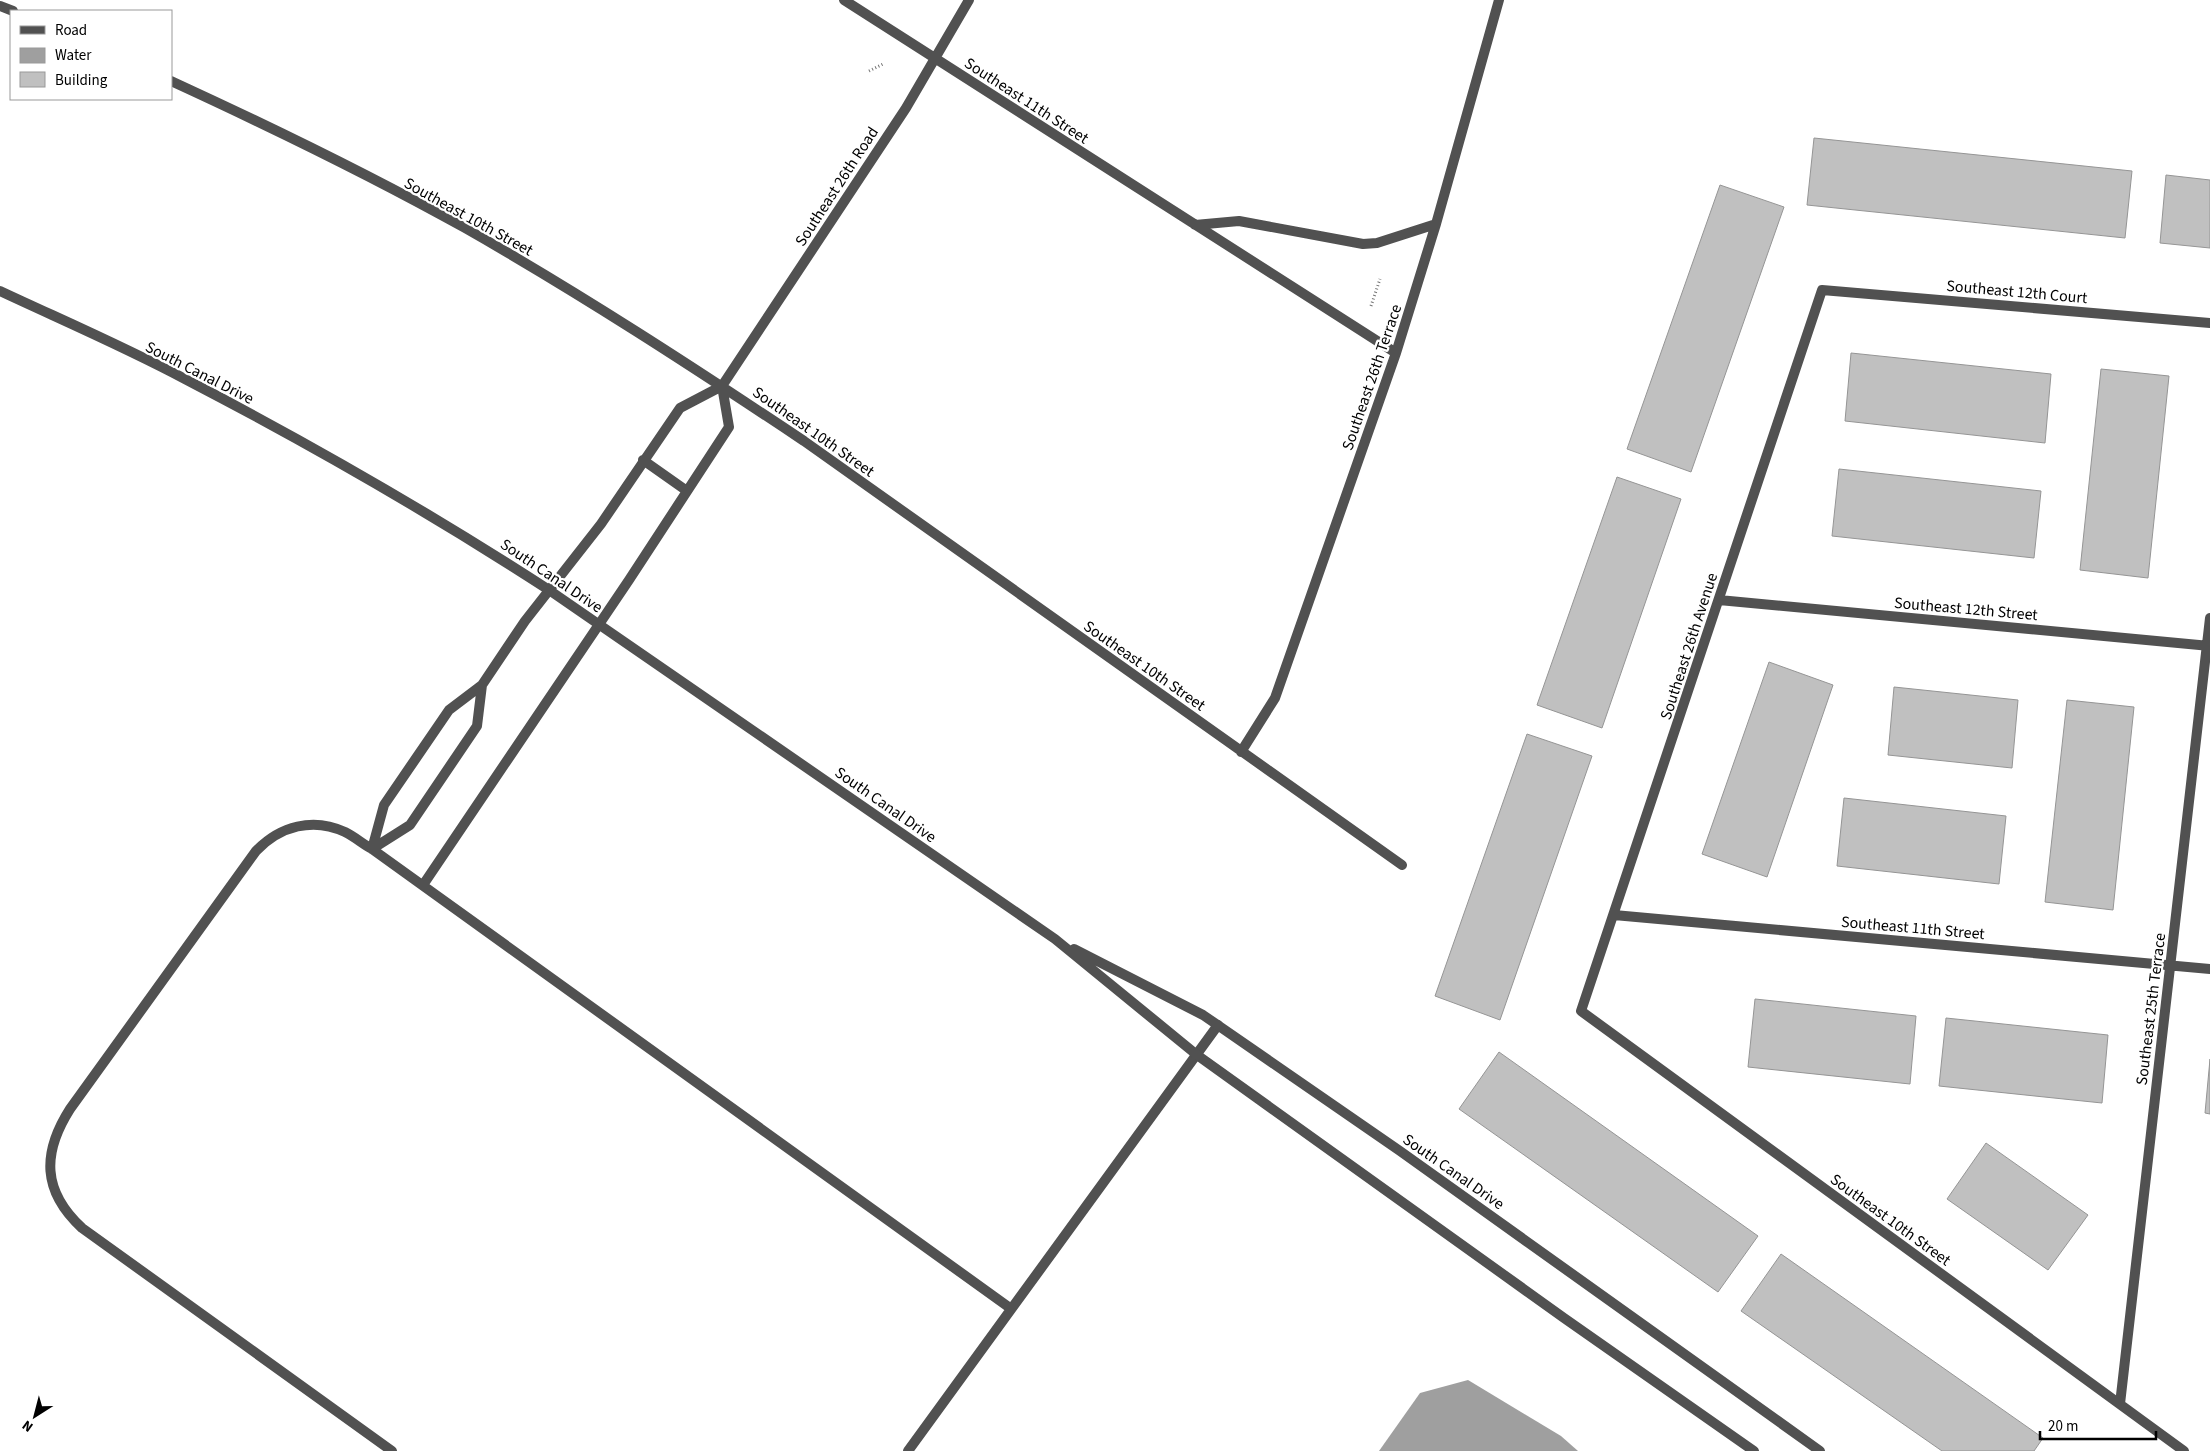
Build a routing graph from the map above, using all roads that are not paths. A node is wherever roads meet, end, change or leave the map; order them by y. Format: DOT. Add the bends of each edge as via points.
graph roads {
  1 [pos="844,0"];
  2 [pos="970,0"];
  3 [pos="1499,0"];
  4 [pos="936,59"];
  5 [pos="172,82"];
  6 [pos="1436,224"];
  7 [pos="1194,225"];
  8 [pos="1822,290"];
  9 [pos="0,291"];
  10 [pos="2210,323"];
  11 [pos="1396,353"];
  12 [pos="722,386"];
  13 [pos="643,460"];
  14 [pos="687,491"];
  15 [pos="549,590"];
  16 [pos="1719,600"];
  17 [pos="2210,618"];
  18 [pos="598,624"];
  19 [pos="2208,646"];
  20 [pos="482,685"];
  21 [pos="1241,752"];
  22 [pos="372,849"];
  23 [pos="1402,865"];
  24 [pos="423,885"];
  25 [pos="1614,916"];
  26 [pos="1055,939"];
  27 [pos="2170,966"];
  28 [pos="2210,969"];
  29 [pos="1581,1011"];
  30 [pos="1218,1025"];
  31 [pos="1197,1055"];
  32 [pos="1010,1308"];
  33 [pos="2120,1404"];
  34 [pos="392,1451"];
  35 [pos="908,1451"];
  36 [pos="1754,1451"];
  37 [pos="1820,1451"];
  38 [pos="2184,1451"];
  1 -- 4 [label="street, Southeast 11th Street"];
  2 -- 4 [label="street, Southeast 26th Road"];
  3 -- 6 [label="street, Southeast 26th Terrace"];
  4 -- 7 [label="street, Southeast 11th Street"];
  4 -- 12 [label="street, Southeast 26th Road"];
  5 -- 12 [label="street, Southeast 10th Street" via="328,157 465,228"];
  6 -- 7 [label="street" via="1377,243 1363,244 1239,222"];
  6 -- 11 [label="street, Southeast 26th Terrace"];
  7 -- 11 [label="street, Southeast 11th Street"];
  8 -- 10 [label="street, Southeast 12th Court"];
  8 -- 16 [label="street, Southeast 26th Avenue"];
  9 -- 15 [label="street, South Canal Drive" via="184,378 474,542"];
  11 -- 21 [label="street, Southeast 26th Terrace" via="1275,698"];
  12 -- 13 [label="street, Southeast 26th Road" via="680,408"];
  12 -- 14 [label="street" via="729,427"];
  12 -- 21 [label="street, Southeast 10th Street"];
  13 -- 14 [label="street"];
  13 -- 15 [label="street, Southeast 26th Road" via="601,524"];
  14 -- 18 [label="street"];
  15 -- 18 [label="street, South Canal Drive"];
  15 -- 20 [label="street, Southeast 26th Road"];
  16 -- 19 [label="street, Southeast 12th Street"];
  16 -- 25 [label="street, Southeast 26th Avenue"];
  17 -- 19 [label="street, Southeast 25th Terrace"];
  18 -- 24 [label="street"];
  18 -- 26 [label="street, South Canal Drive"];
  19 -- 27 [label="street, Southeast 25th Terrace"];
  20 -- 22 [label="street" via="449,710 384,806"];
  20 -- 22 [label="street" via="477,726 410,825"];
  21 -- 23 [label="street, Southeast 10th Street"];
  22 -- 24 [label="street"];
  22 -- 34 [label="street" via="345,832 316,824 291,828 264,842 70,1109 59,1126 49,1162 58,1201 82,1228"];
  24 -- 32 [label="street"];
  25 -- 27 [label="street, Southeast 11th Street"];
  25 -- 29 [label="street, Southeast 26th Avenue"];
  26 -- 30 [label="street, South Canal Drive"];
  26 -- 31 [label="street, South Canal Drive"];
  27 -- 28 [label="street, Southeast 11th Street"];
  27 -- 33 [label="street, Southeast 25th Terrace"];
  29 -- 33 [label="street, Southeast 10th Street"];
  30 -- 31 [label="street"];
  30 -- 37 [label="street, South Canal Drive"];
  31 -- 32 [label="street"];
  31 -- 36 [label="street, South Canal Drive"];
  32 -- 35 [label="street"];
  33 -- 38 [label="street, Southeast 10th Street"];
}
